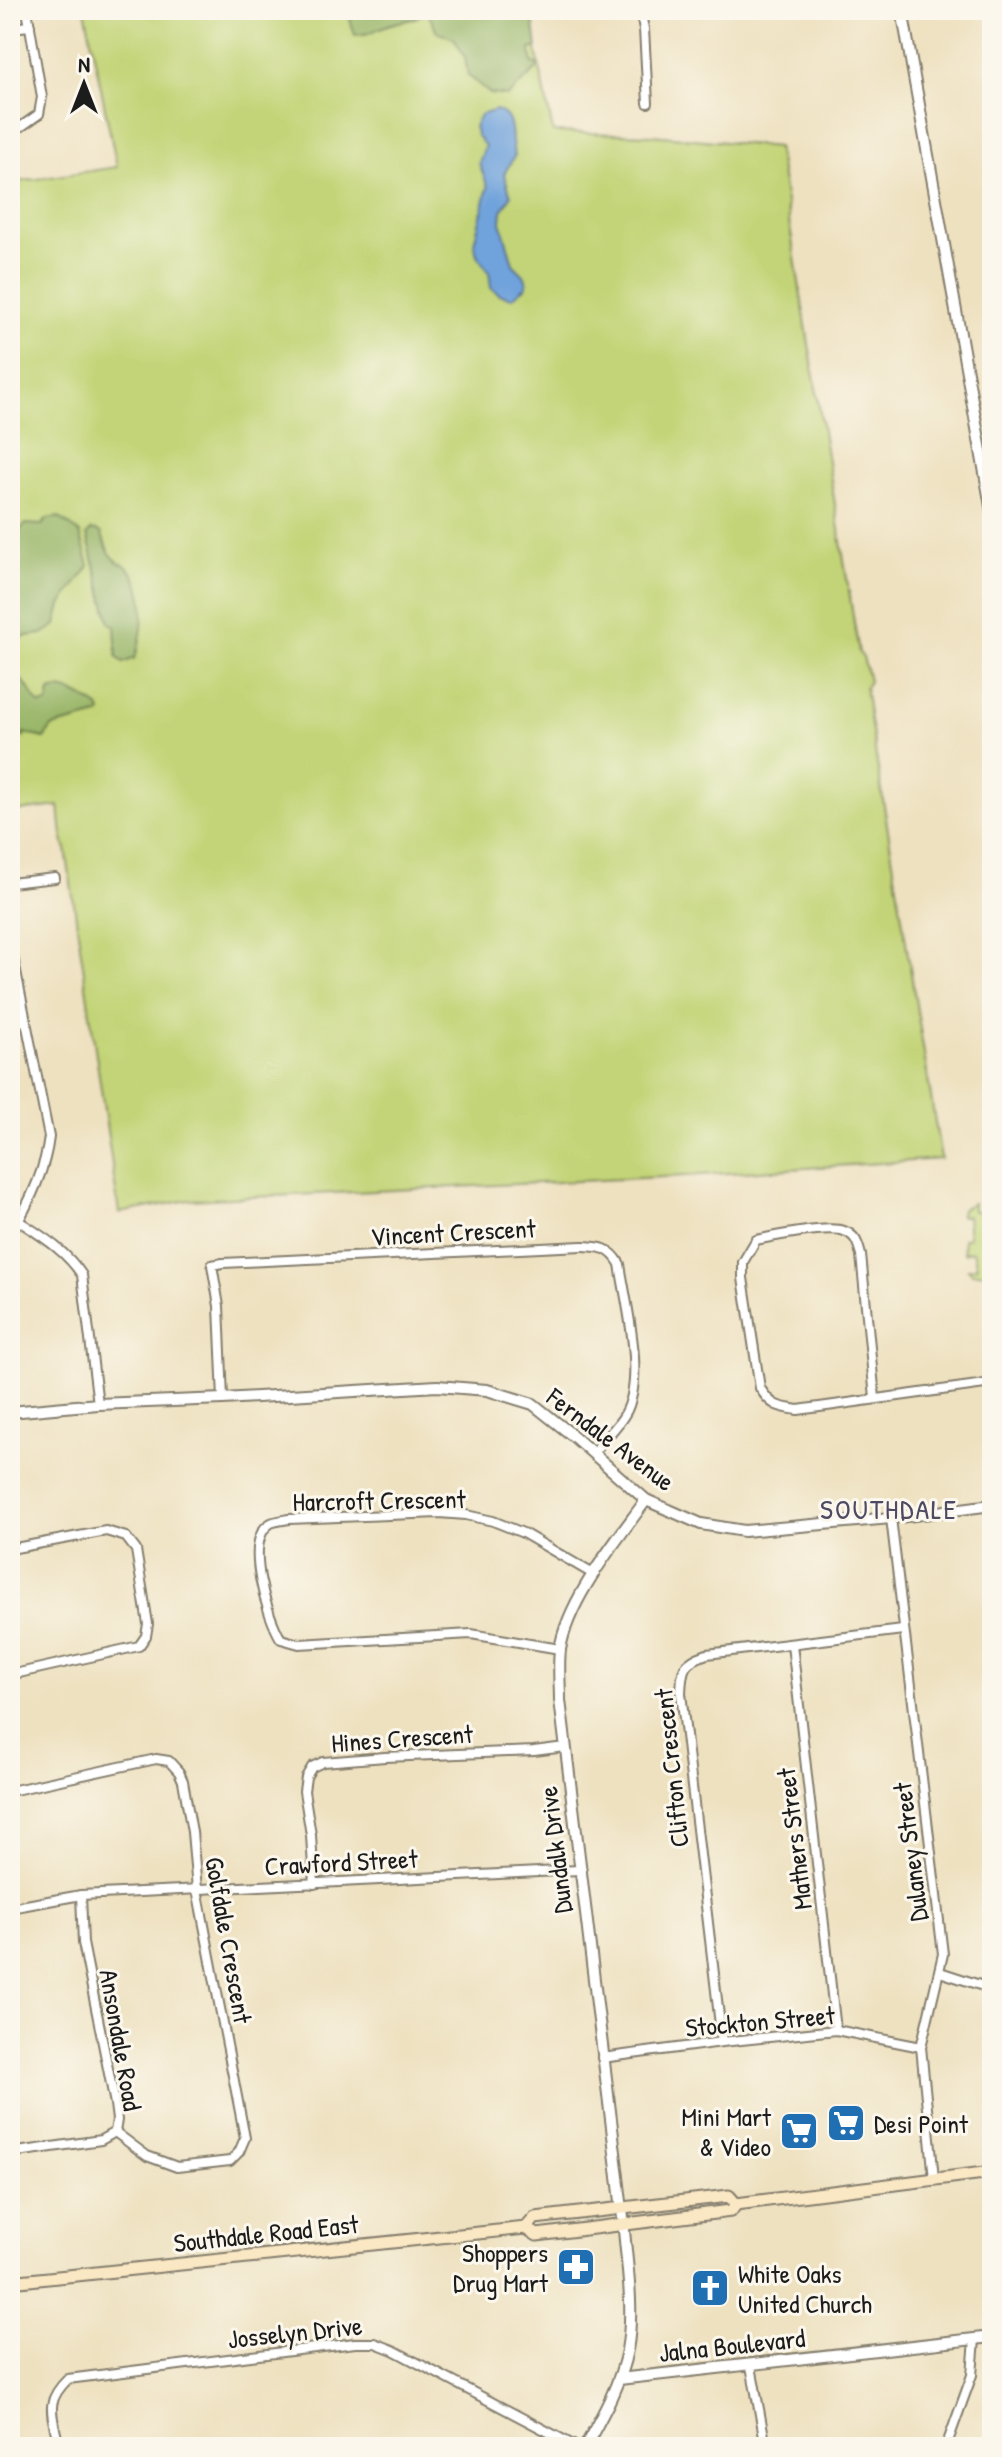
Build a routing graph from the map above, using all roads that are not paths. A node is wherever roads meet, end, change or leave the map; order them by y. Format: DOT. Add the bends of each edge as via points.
graph roads {
  1 [pos="27,10"];
  2 [pos="640,10"];
  3 [pos="902,10"];
  4 [pos="30,26"];
  5 [pos="10,28"];
  6 [pos="648,103"];
  7 [pos="10,128"];
  8 [pos="988,465"];
  9 [pos="992,512"];
  10 [pos="55,878"];
  11 [pos="10,883"];
  12 [pos="10,941"];
  13 [pos="26,1021"];
  14 [pos="10,1022"];
  15 [pos="19,1221"];
  16 [pos="10,1235"];
  17 [pos="992,1383"];
  18 [pos="875,1398"];
  19 [pos="223,1399"];
  20 [pos="98,1404"];
  21 [pos="10,1412"];
  22 [pos="593,1453"];
  23 [pos="646,1500"];
  24 [pos="992,1505"];
  25 [pos="891,1518"];
  26 [pos="10,1549"];
  27 [pos="593,1574"];
  28 [pos="903,1630"];
  29 [pos="792,1644"];
  30 [pos="560,1649"];
  31 [pos="10,1675"];
  32 [pos="565,1747"];
  33 [pos="10,1791"];
  34 [pos="579,1870"];
  35 [pos="314,1884"];
  36 [pos="197,1889"];
  37 [pos="81,1895"];
  38 [pos="10,1908"];
  39 [pos="940,1972"];
  40 [pos="992,1989"];
  41 [pos="836,2030"];
  42 [pos="722,2042"];
  43 [pos="921,2047"];
  44 [pos="602,2058"];
  45 [pos="115,2132"];
  46 [pos="10,2153"];
  47 [pos="992,2172"];
  48 [pos="934,2179"];
  49 [pos="736,2204"];
  50 [pos="622,2217"];
  51 [pos="526,2228"];
  52 [pos="10,2282"];
  53 [pos="992,2337"];
  54 [pos="975,2339"];
  55 [pos="751,2366"];
  56 [pos="619,2379"];
  57 [pos="59,2447"];
  58 [pos="577,2447"];
  59 [pos="585,2447"];
  60 [pos="766,2447"];
  61 [pos="946,2447"];
  1 -- 4 [label="street"];
  2 -- 6 [label="street"];
  3 -- 8 [label="street"];
  4 -- 5 [label="street"];
  4 -- 7 [label="street" via="42,97 39,114"];
  8 -- 9 [label="street"];
  10 -- 11 [label="street"];
  12 -- 13 [label="street"];
  13 -- 14 [label="street"];
  13 -- 15 [label="street" via="49,1137 43,1168"];
  15 -- 16 [label="street"];
  15 -- 20 [label="street" via="71,1259 82,1275"];
  17 -- 18 [label="street"];
  18 -- 18 [label="street" via="857,1239 829,1229 756,1240 743,1262 743,1278 760,1388 767,1400 798,1410"];
  19 -- 20 [label="street, Ferndale Avenue"];
  19 -- 22 [label="street, Ferndale Avenue" via="437,1386 487,1390 533,1404"];
  19 -- 22 [label="street, Vincent Crescent" via="212,1265 606,1248 620,1264 636,1374 626,1413"];
  20 -- 21 [label="street, Ferndale Avenue"];
  22 -- 23 [label="street, Ferndale Avenue"];
  23 -- 25 [label="street, Ferndale Avenue" via="701,1524 744,1531"];
  23 -- 27 [label="street, Dundalk Drive"];
  24 -- 25 [label="street, Ferndale Avenue"];
  25 -- 28 [label="street, Dulaney Street"];
  26 -- 31 [label="street" via="106,1531 126,1537 136,1550 148,1624 139,1646"];
  27 -- 30 [label="street, Dundalk Drive"];
  27 -- 30 [label="street, Harcroft Crescent" via="523,1533 466,1515 289,1519 270,1523 259,1536 256,1555 272,1625 281,1639 299,1644 471,1634"];
  28 -- 29 [label="street, Clifton Crescent"];
  28 -- 39 [label="street, Dulaney Street" via="943,1954"];
  29 -- 41 [label="street, Mathers Street"];
  29 -- 42 [label="street, Clifton Crescent" via="707,1654 690,1659 682,1673"];
  30 -- 32 [label="street, Dundalk Drive"];
  32 -- 34 [label="street, Dundalk Drive"];
  32 -- 35 [label="street, Hines Crescent" via="323,1762 312,1767 304,1791"];
  33 -- 36 [label="street, Golfdale Crescent" via="156,1759 169,1761 183,1781"];
  34 -- 35 [label="street, Crawford Street"];
  34 -- 44 [label="street, Dundalk Drive"];
  35 -- 36 [label="street, Crawford Street"];
  36 -- 37 [label="street, Crawford Street"];
  36 -- 45 [label="street, Golfdale Crescent" via="245,2138 230,2161 177,2167 147,2156"];
  37 -- 38 [label="street, Crawford Street"];
  37 -- 45 [label="street, Ansondale Road" via="83,1943 115,2104"];
  39 -- 40 [label="street"];
  39 -- 43 [label="street, Dulaney Street"];
  41 -- 42 [label="street, Stockton Street"];
  41 -- 43 [label="street, Stockton Street"];
  42 -- 44 [label="street, Stockton Street"];
  43 -- 48 [label="street, Dulaney Street"];
  44 -- 50 [label="street, Dundalk Drive"];
  45 -- 46 [label="street, Ansondale Road" via="101,2140"];
  47 -- 48 [label="main road, Southdale Road East"];
  48 -- 49 [label="main road, Southdale Road East"];
  49 -- 50 [label="main road, Southdale Road East" via="731,2211"];
  49 -- 50 [label="main road, Southdale Road East" via="729,2196"];
  50 -- 51 [label="main road, Southdale Road East" via="537,2235"];
  50 -- 51 [label="main road, Southdale Road East" via="535,2218"];
  50 -- 56 [label="street, Jalna Boulevard" via="630,2297 628,2348"];
  51 -- 52 [label="main road, Southdale Road East"];
  53 -- 54 [label="street, Jalna Boulevard"];
  54 -- 55 [label="street, Jalna Boulevard"];
  54 -- 61 [label="street" via="972,2375"];
  55 -- 56 [label="street, Jalna Boulevard"];
  55 -- 60 [label="street"];
  56 -- 59 [label="street, Jalna Boulevard"];
  57 -- 58 [label="street, Josselyn Drive" via="51,2406 55,2392 68,2379 375,2343"];
}
